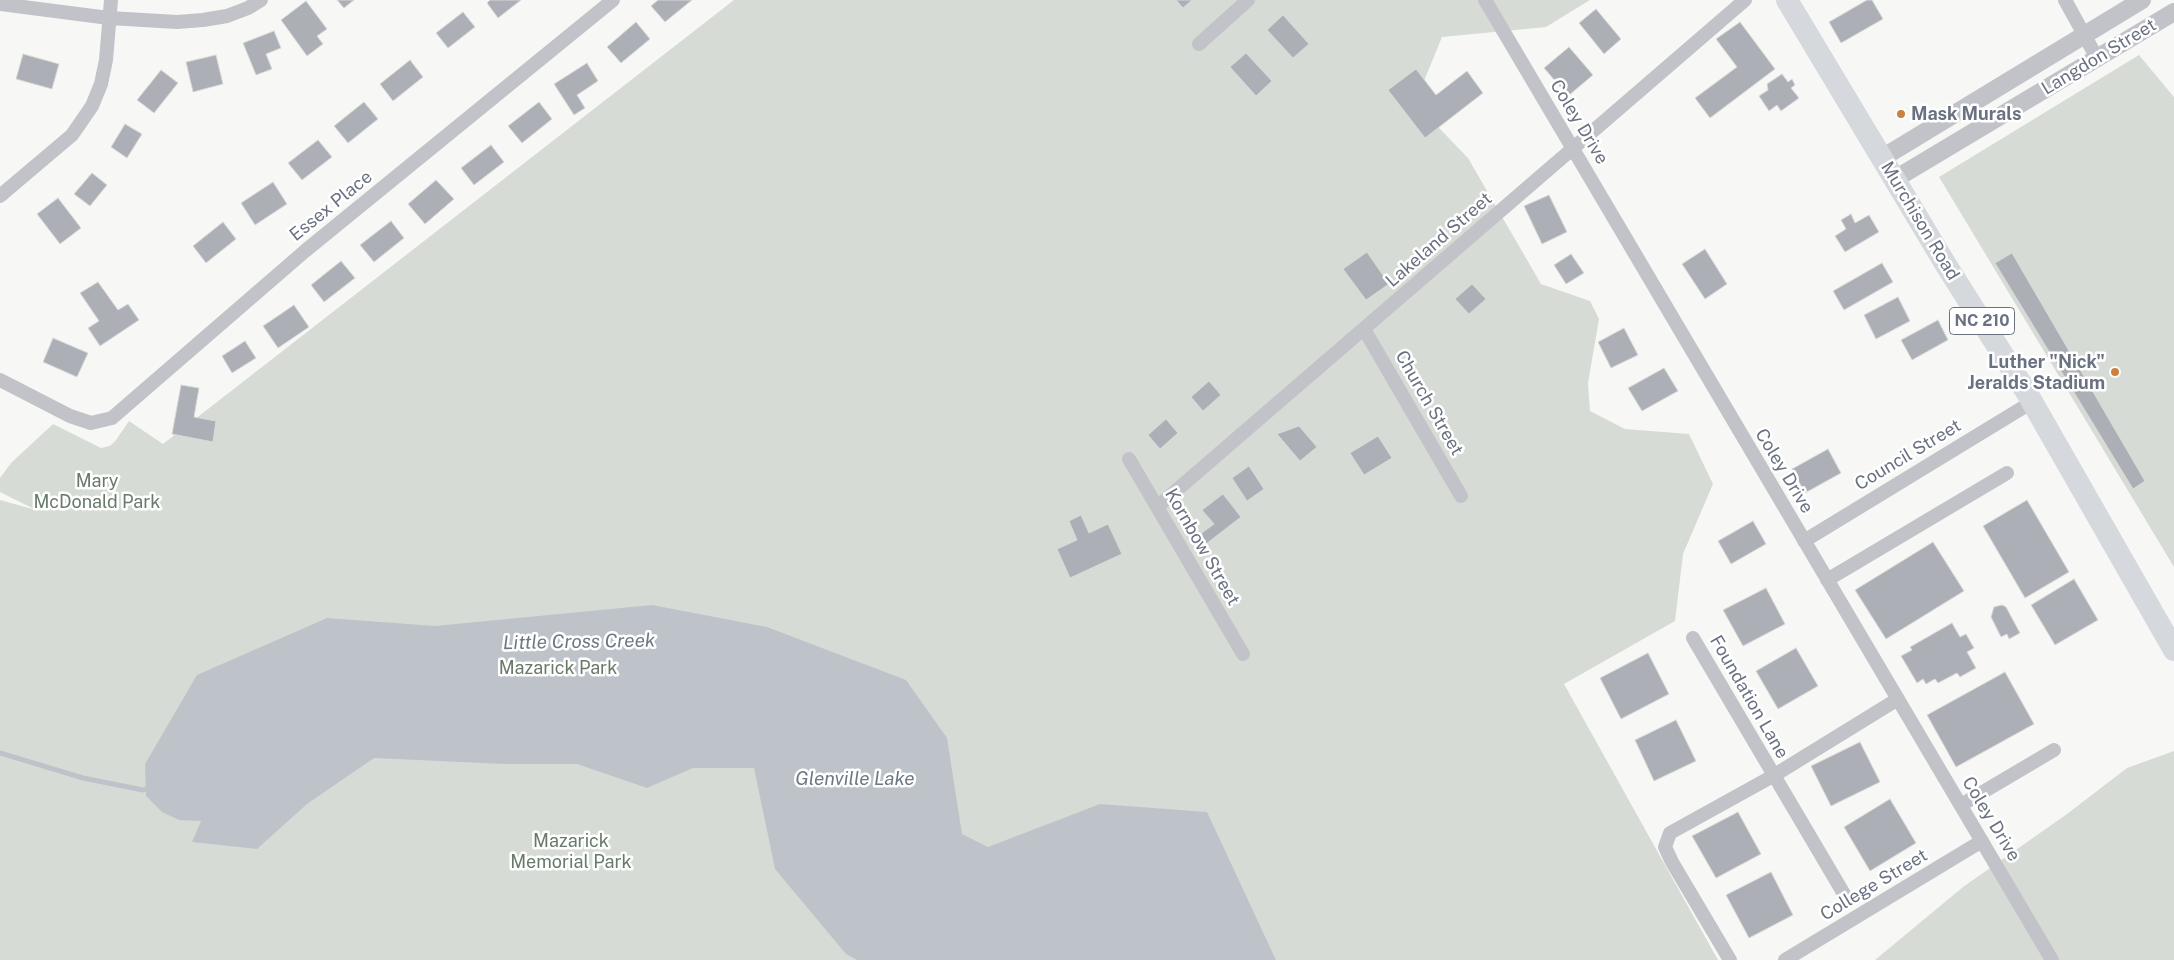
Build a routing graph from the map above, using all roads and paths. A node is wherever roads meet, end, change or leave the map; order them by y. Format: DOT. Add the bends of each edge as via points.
graph roads {
  1 [pos="111,0"];
  2 [pos="261,0"];
  3 [pos="613,0"];
  4 [pos="1248,0"];
  5 [pos="1484,0"];
  6 [pos="1745,0"];
  7 [pos="1787,0"];
  8 [pos="2065,0"];
  9 [pos="2142,0"];
  10 [pos="0,4"];
  11 [pos="2174,12"];
  12 [pos="109,18"];
  13 [pos="2084,34"];
  14 [pos="1199,44"];
  15 [pos="2097,58"];
  16 [pos="1573,149"];
  17 [pos="1882,158"];
  18 [pos="1894,179"];
  19 [pos="0,196"];
  20 [pos="1364,329"];
  21 [pos="0,380"];
  22 [pos="2032,402"];
  23 [pos="1129,459"];
  24 [pos="2007,473"];
  25 [pos="1461,496"];
  26 [pos="1157,507"];
  27 [pos="1804,541"];
  28 [pos="1827,580"];
  29 [pos="1693,638"];
  30 [pos="2173,647"];
  31 [pos="1243,654"];
  32 [pos="1898,699"];
  33 [pos="2054,750"];
  34 [pos="1773,776"];
  35 [pos="1960,805"];
  36 [pos="1982,841"];
  37 [pos="1844,894"];
  38 [pos="1730,960"];
  39 [pos="1786,960"];
  40 [pos="2052,960"];
  1 -- 12 [label="street"];
  2 -- 12 [label="street" via="227,16 203,20 177,22"];
  3 -- 21 [label="street, Essex Place" via="312,245 112,418 91,423 70,416"];
  4 -- 14 [label="street"];
  5 -- 16 [label="street, Coley Drive"];
  6 -- 16 [label="street, Lakeland Street"];
  7 -- 17 [label="main road, Murchison Road / NC 210"];
  8 -- 13 [label="street"];
  9 -- 13 [label="street, Langdon Street"];
  10 -- 12 [label="street"];
  11 -- 15 [label="street, Langdon Street"];
  12 -- 19 [label="street" via="106,60 92,106 72,135"];
  13 -- 15 [label="street"];
  13 -- 17 [label="street, Langdon Street"];
  15 -- 18 [label="street, Langdon Street"];
  16 -- 20 [label="street, Lakeland Street"];
  16 -- 27 [label="street, Coley Drive"];
  17 -- 18 [label="main road, Murchison Road / NC 210"];
  18 -- 22 [label="main road, Murchison Road / NC 210"];
  20 -- 25 [label="street, Church Street"];
  20 -- 26 [label="street, Lakeland Street"];
  22 -- 27 [label="street, Council Street"];
  22 -- 30 [label="main road, Murchison Road / NC 210"];
  23 -- 26 [label="street, Kornbow Street"];
  24 -- 28 [label="street"];
  26 -- 31 [label="street, Kornbow Street"];
  27 -- 28 [label="street, Coley Drive"];
  28 -- 32 [label="street, Coley Drive"];
  29 -- 34 [label="street, Foundation Lane"];
  32 -- 34 [label="street, Foundation Lane"];
  32 -- 35 [label="street, Coley Drive"];
  33 -- 35 [label="street"];
  34 -- 37 [label="street, Foundation Lane"];
  34 -- 38 [label="street" via="1670,833 1665,847"];
  35 -- 36 [label="street, Coley Drive"];
  36 -- 39 [label="street, College Street"];
  36 -- 40 [label="street, Coley Drive"];
}
